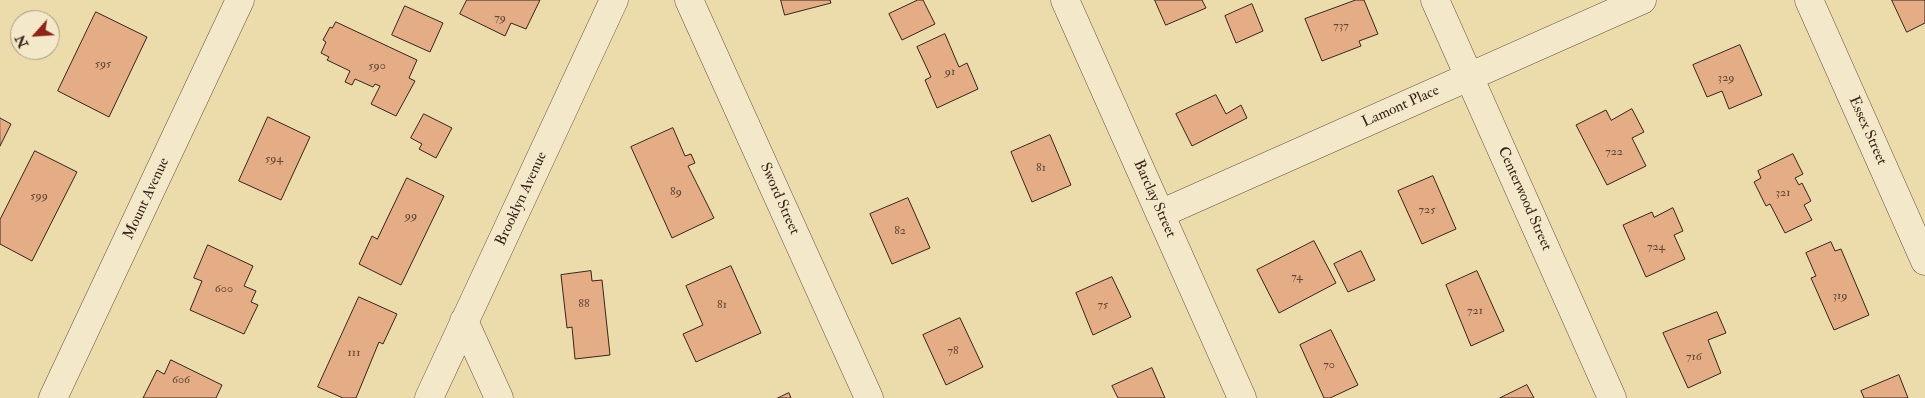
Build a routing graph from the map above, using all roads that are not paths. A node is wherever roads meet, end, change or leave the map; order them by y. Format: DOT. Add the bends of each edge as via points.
graph roads {
  1 [pos="240,0"];
  2 [pos="614,0"];
  3 [pos="689,0"];
  4 [pos="1065,0"];
  5 [pos="1435,0"];
  6 [pos="1642,0"];
  7 [pos="1809,0"];
  8 [pos="1469,77"];
  9 [pos="1160,214"];
  10 [pos="1925,261"];
  11 [pos="464,321"];
  12 [pos="53,398"];
  13 [pos="429,398"];
  14 [pos="499,398"];
  15 [pos="869,398"];
  16 [pos="1242,398"];
  17 [pos="1612,398"];
  1 -- 12 [label="street, Mount Avenue"];
  2 -- 11 [label="street, Brooklyn Avenue"];
  3 -- 15 [label="street, Sword Street"];
  4 -- 9 [label="street, Barclay Street"];
  5 -- 8 [label="street, Centerwood Street"];
  6 -- 8 [label="street, Lamont Place"];
  7 -- 10 [label="street, Essex Street"];
  8 -- 9 [label="street, Lamont Place"];
  8 -- 17 [label="street, Centerwood Street"];
  9 -- 16 [label="street, Barclay Street"];
  11 -- 13 [label="street, Brooklyn Avenue"];
  11 -- 14 [label="street"];
}
